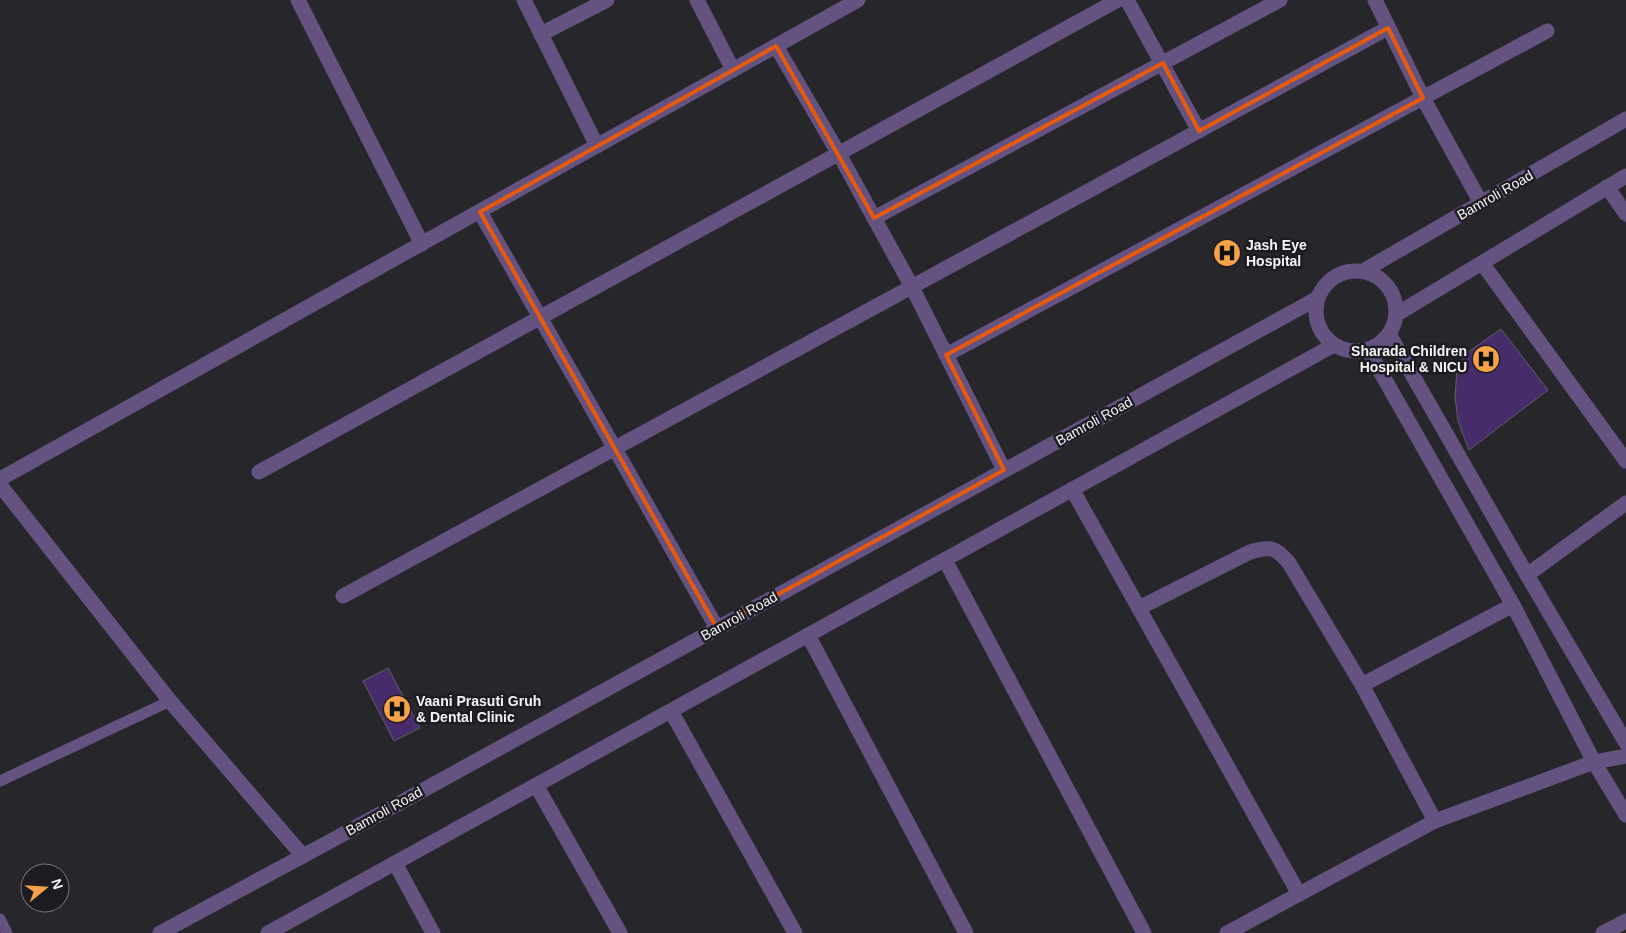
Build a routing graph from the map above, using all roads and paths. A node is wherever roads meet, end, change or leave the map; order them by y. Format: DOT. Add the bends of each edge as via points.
graph roads {
  1 [pos="298,0"];
  2 [pos="524,0"];
  3 [pos="607,0"];
  4 [pos="698,0"];
  5 [pos="858,0"];
  6 [pos="1118,0"];
  7 [pos="1127,0"];
  8 [pos="1280,0"];
  9 [pos="1375,0"];
  10 [pos="1388,28"];
  11 [pos="1547,31"];
  12 [pos="541,34"];
  13 [pos="776,46"];
  14 [pos="1163,63"];
  15 [pos="733,70"];
  16 [pos="1423,98"];
  17 [pos="1626,119"];
  18 [pos="1199,131"];
  19 [pos="597,146"];
  20 [pos="839,154"];
  21 [pos="1626,176"];
  22 [pos="1607,187"];
  23 [pos="1481,203"];
  24 [pos="480,212"];
  25 [pos="1626,214"];
  26 [pos="874,218"];
  27 [pos="422,244"];
  28 [pos="1482,263"];
  29 [pos="1363,271"];
  30 [pos="912,287"];
  31 [pos="1318,298"];
  32 [pos="1397,314"];
  33 [pos="540,318"];
  34 [pos="1389,334"];
  35 [pos="1334,345"];
  36 [pos="1368,350"];
  37 [pos="946,355"];
  38 [pos="616,448"];
  39 [pos="1626,461"];
  40 [pos="1004,470"];
  41 [pos="259,472"];
  42 [pos="0,479"];
  43 [pos="0,485"];
  44 [pos="1072,489"];
  45 [pos="1626,503"];
  46 [pos="945,560"];
  47 [pos="1527,575"];
  48 [pos="343,596"];
  49 [pos="1513,604"];
  50 [pos="1139,608"];
  51 [pos="717,628"];
  52 [pos="808,635"];
  53 [pos="1362,685"];
  54 [pos="170,701"];
  55 [pos="671,711"];
  56 [pos="1626,743"];
  57 [pos="1626,756"];
  58 [pos="1594,762"];
  59 [pos="0,781"];
  60 [pos="536,785"];
  61 [pos="1626,815"];
  62 [pos="1435,821"];
  63 [pos="303,856"];
  64 [pos="395,862"];
  65 [pos="1299,894"];
  66 [pos="0,919"];
  67 [pos="1626,921"];
  68 [pos="7,933"];
  69 [pos="160,933"];
  70 [pos="268,933"];
  71 [pos="433,933"];
  72 [pos="620,933"];
  73 [pos="795,933"];
  74 [pos="966,933"];
  75 [pos="1144,933"];
  76 [pos="1226,933"];
  77 [pos="1603,933"];
  1 -- 27 [label="street"];
  2 -- 12 [label="street"];
  3 -- 12 [label="street"];
  4 -- 15 [label="street"];
  5 -- 13 [label="street"];
  6 -- 20 [label="street"];
  7 -- 14 [label="street"];
  8 -- 14 [label="street"];
  9 -- 10 [label="street"];
  10 -- 16 [label="street"];
  10 -- 18 [label="street"];
  11 -- 16 [label="street"];
  12 -- 19 [label="street"];
  13 -- 15 [label="street"];
  13 -- 20 [label="street"];
  14 -- 18 [label="street"];
  14 -- 26 [label="street"];
  15 -- 19 [label="street"];
  16 -- 23 [label="street"];
  16 -- 37 [label="street"];
  17 -- 23 [label="street, Bamroli Road"];
  18 -- 30 [label="street"];
  19 -- 24 [label="street"];
  20 -- 26 [label="street"];
  20 -- 33 [label="street"];
  21 -- 22 [label="street"];
  22 -- 25 [label="street"];
  22 -- 28 [label="street"];
  23 -- 29 [label="street, Bamroli Road"];
  24 -- 27 [label="street"];
  24 -- 33 [label="street"];
  26 -- 30 [label="street"];
  27 -- 42 [label="street"];
  28 -- 32 [label="street"];
  28 -- 39 [label="street"];
  29 -- 31 [label="street" via="1344,272 1333,278"];
  29 -- 32 [label="street" via="1380,278 1389,287 1396,300"];
  30 -- 37 [label="street"];
  30 -- 38 [label="street"];
  31 -- 35 [label="street" via="1318,323"];
  31 -- 40 [label="street, Bamroli Road"];
  32 -- 34 [label="street"];
  33 -- 38 [label="street"];
  33 -- 41 [label="street"];
  34 -- 36 [label="street" via="1386,340"];
  34 -- 47 [label="street"];
  35 -- 36 [label="street" via="1347,351"];
  35 -- 44 [label="street"];
  36 -- 49 [label="street"];
  37 -- 40 [label="street"];
  38 -- 48 [label="street"];
  38 -- 51 [label="street"];
  40 -- 51 [label="street, Bamroli Road"];
  43 -- 54 [label="street"];
  44 -- 46 [label="street"];
  44 -- 50 [label="street"];
  45 -- 47 [label="street"];
  46 -- 52 [label="street"];
  46 -- 75 [label="street"];
  47 -- 56 [label="street"];
  49 -- 53 [label="street"];
  49 -- 58 [label="street"];
  50 -- 53 [label="street" via="1250,552 1272,548 1288,563"];
  50 -- 65 [label="street"];
  51 -- 63 [label="street, Bamroli Road"];
  52 -- 55 [label="street"];
  52 -- 74 [label="street"];
  53 -- 62 [label="street"];
  54 -- 59 [label="lane"];
  54 -- 63 [label="street"];
  55 -- 60 [label="street"];
  55 -- 73 [label="street"];
  57 -- 58 [label="street"];
  58 -- 61 [label="street"];
  58 -- 62 [label="street"];
  60 -- 64 [label="street"];
  60 -- 72 [label="street"];
  62 -- 65 [label="street"];
  63 -- 69 [label="street, Bamroli Road"];
  64 -- 70 [label="street"];
  64 -- 71 [label="street"];
  65 -- 76 [label="street"];
  66 -- 68 [label="lane"];
  67 -- 77 [label="street"];
}
